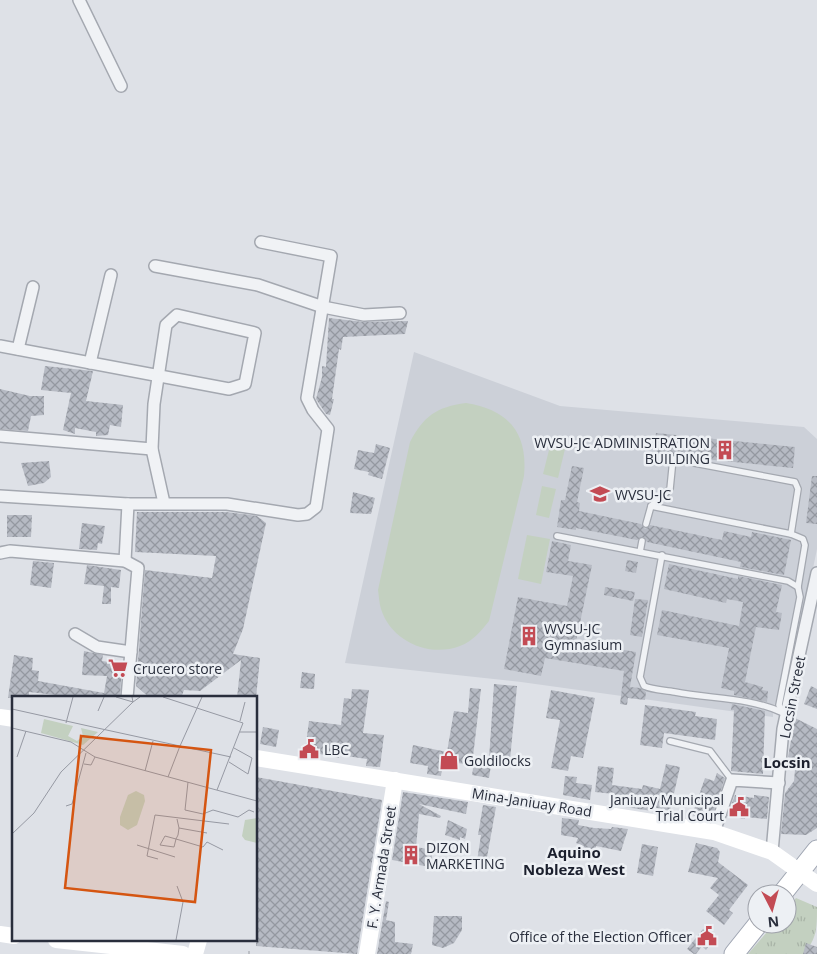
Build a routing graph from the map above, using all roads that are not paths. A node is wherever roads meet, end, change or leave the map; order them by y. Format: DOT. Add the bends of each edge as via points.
graph roads {
  1 [pos="78,0"];
  2 [pos="121,86"];
  3 [pos="261,242"];
  4 [pos="155,266"];
  5 [pos="110,275"];
  6 [pos="33,287"];
  7 [pos="323,306"];
  8 [pos="400,313"];
  9 [pos="0,346"];
  10 [pos="18,349"];
  11 [pos="90,363"];
  12 [pos="158,376"];
  13 [pos="0,436"];
  14 [pos="152,449"];
  15 [pos="0,496"];
  16 [pos="164,503"];
  17 [pos="128,504"];
  18 [pos="651,506"];
  19 [pos="646,524"];
  20 [pos="791,534"];
  21 [pos="557,536"];
  22 [pos="642,541"];
  23 [pos="640,552"];
  24 [pos="0,553"];
  25 [pos="662,555"];
  26 [pos="124,561"];
  27 [pos="817,573"];
  28 [pos="798,587"];
  29 [pos="75,634"];
  30 [pos="131,652"];
  31 [pos="127,696"];
  32 [pos="784,715"];
  33 [pos="670,741"];
  34 [pos="258,758"];
  35 [pos="395,780"];
  36 [pos="732,780"];
  37 [pos="779,783"];
  38 [pos="714,832"];
  39 [pos="817,850"];
  40 [pos="772,852"];
  41 [pos="800,871"];
  42 [pos="790,884"];
  43 [pos="817,884"];
  44 [pos="750,934"];
  45 [pos="74,942"];
  46 [pos="183,954"];
  47 [pos="367,954"];
  48 [pos="734,954"];
  1 -- 2 [label="street"];
  3 -- 7 [label="street" via="331,256"];
  4 -- 7 [label="street" via="258,286"];
  5 -- 11 [label="street"];
  6 -- 10 [label="street"];
  7 -- 8 [label="street" via="364,315"];
  7 -- 16 [label="street" via="307,398 312,410 328,429 316,507 307,514 298,515 227,504"];
  9 -- 10 [label="street"];
  10 -- 11 [label="street"];
  11 -- 12 [label="street"];
  12 -- 12 [label="street" via="229,389 244,384 255,333 176,315 166,325"];
  12 -- 14 [label="street"];
  13 -- 14 [label="street"];
  14 -- 16 [label="street"];
  15 -- 17 [label="street"];
  16 -- 17 [label="street"];
  17 -- 26 [label="street"];
  18 -- 19 [label="lane"];
  18 -- 20 [label="lane"];
  18 -- 20 [label="lane" via="670,488 673,459 792,480 798,489"];
  20 -- 28 [label="lane" via="802,539 805,545"];
  21 -- 23 [label="lane"];
  22 -- 23 [label="lane"];
  23 -- 25 [label="lane"];
  24 -- 26 [label="street" via="10,551"];
  25 -- 28 [label="lane" via="788,581"];
  25 -- 32 [label="lane" via="640,677 644,686 722,700 731,698 772,707"];
  26 -- 30 [label="street" via="138,568"];
  27 -- 32 [label="street, Locsin Street"];
  28 -- 32 [label="lane" via="800,597 779,705"];
  29 -- 30 [label="street" via="97,648"];
  30 -- 31 [label="street"];
  32 -- 37 [label="street, Locsin Street"];
  33 -- 36 [label="lane" via="710,751"];
  34 -- 35 [label="main road, Mina-Janiuay Road"];
  35 -- 38 [label="main road, Mina-Janiuay Road"];
  35 -- 47 [label="main road, F. Y. Armada Street"];
  36 -- 37 [label="street"];
  36 -- 38 [label="street"];
  37 -- 40 [label="street, Locsin Street"];
  38 -- 40 [label="main road, Mina-Janiuay Road"];
  39 -- 41 [label="main road"];
  40 -- 41 [label="main road, Mina-Janiuay Road"];
  41 -- 42 [label="main road"];
  41 -- 43 [label="main road, Mina-Janiuay Road"];
  44 -- 48 [label="main road"];
  45 -- 46 [label="main road"];
}
